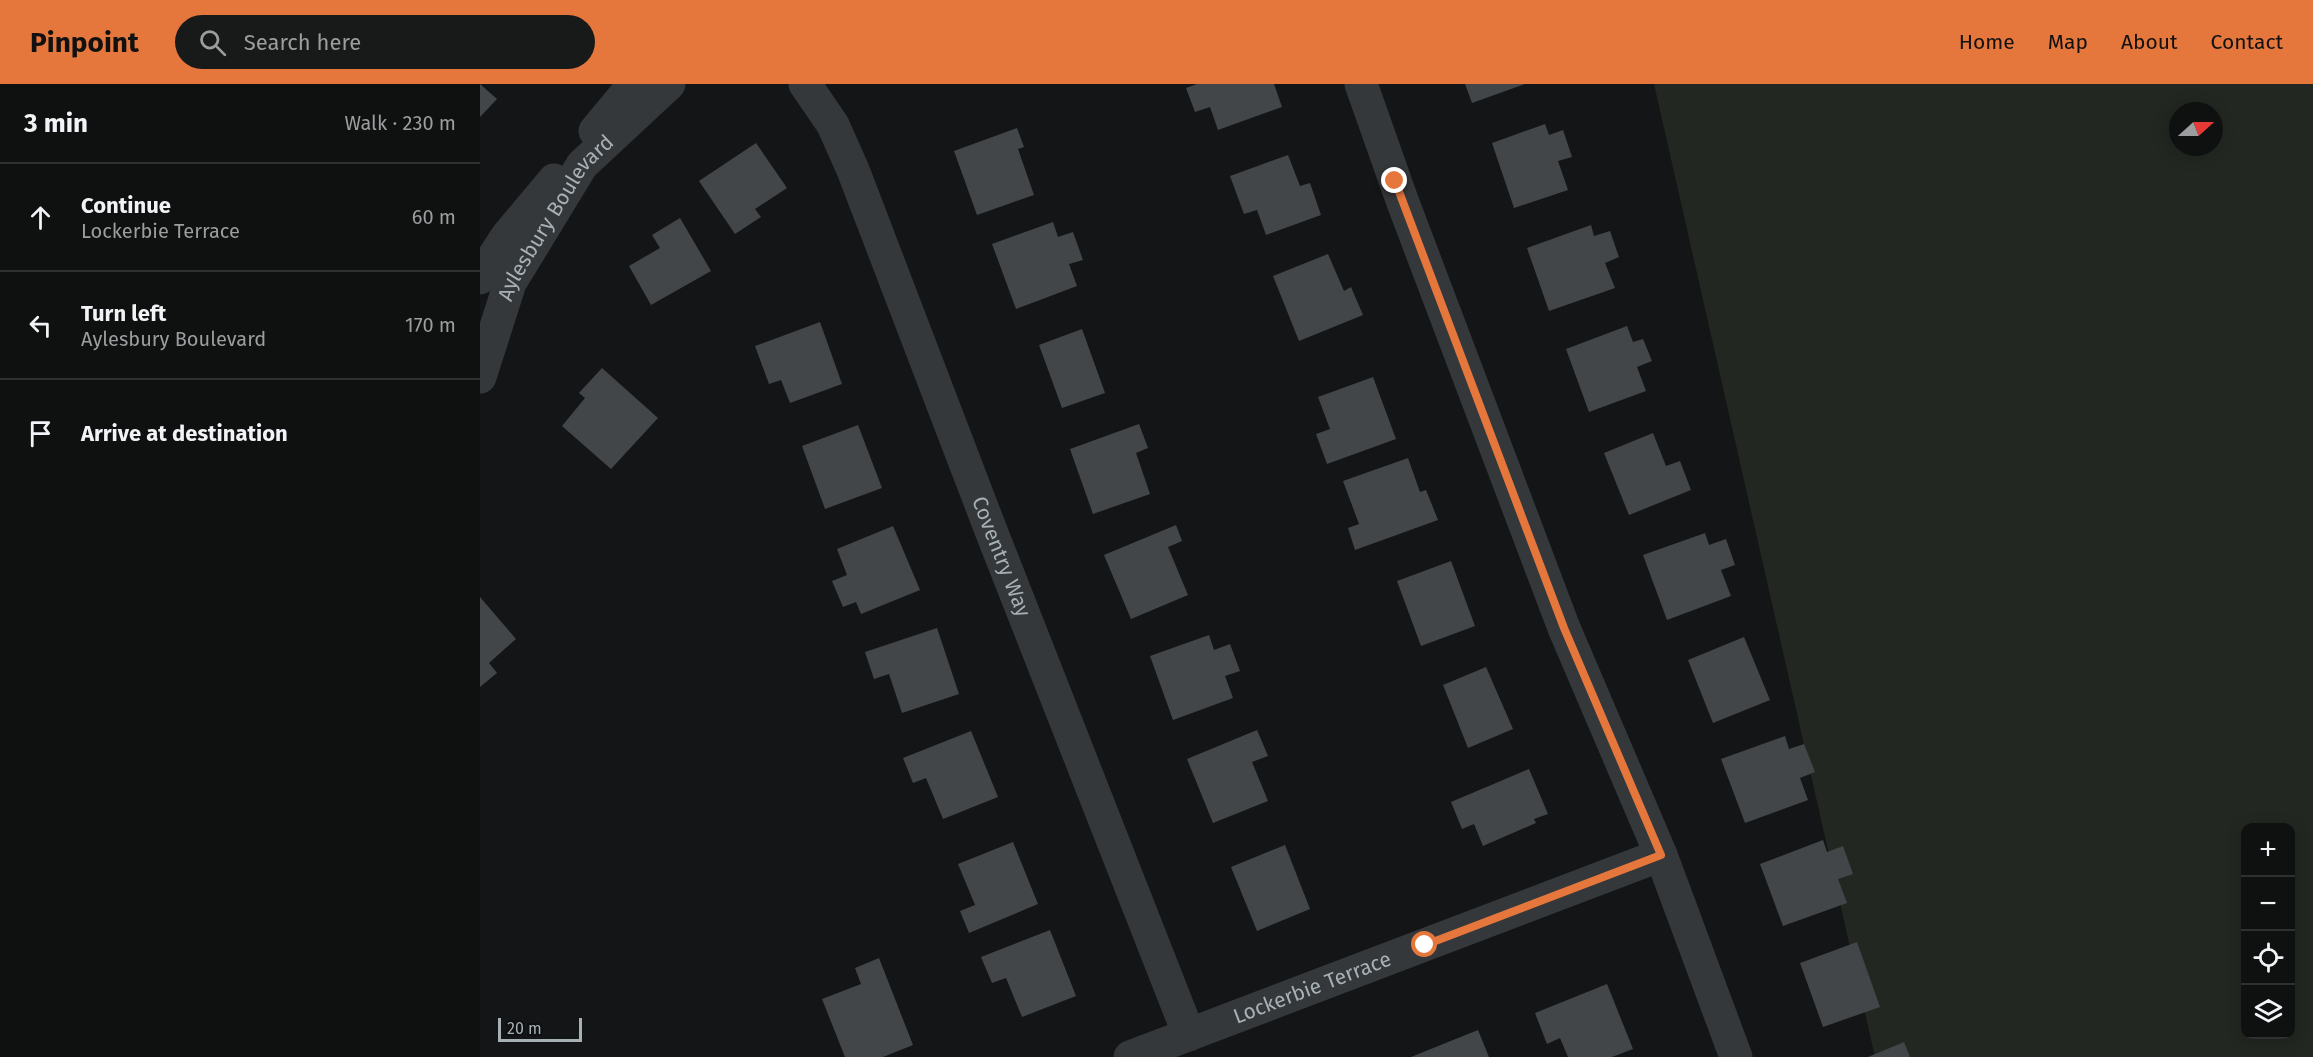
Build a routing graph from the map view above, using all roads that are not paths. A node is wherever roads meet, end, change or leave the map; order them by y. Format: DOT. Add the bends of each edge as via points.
graph roads {
  1 [pos="634,84"];
  2 [pos="669,84"];
  3 [pos="805,84"];
  4 [pos="1361,84"];
  5 [pos="480,278"];
  6 [pos="480,377"];
  7 [pos="1661,855"];
  8 [pos="1190,1035"];
  9 [pos="1130,1057"];
  10 [pos="1736,1057"];
  1 -- 5 [label="street, Aylesbury Boulevard" via="507,236"];
  2 -- 6 [label="street, Aylesbury Boulevard" via="582,165 510,283"];
  3 -- 8 [label="street, Coventry Way" via="833,125 853,170"];
  4 -- 7 [label="street" via="1564,628"];
  7 -- 8 [label="street, Lockerbie Terrace"];
  7 -- 10 [label="street"];
  8 -- 9 [label="street, Lockerbie Terrace"];
}
